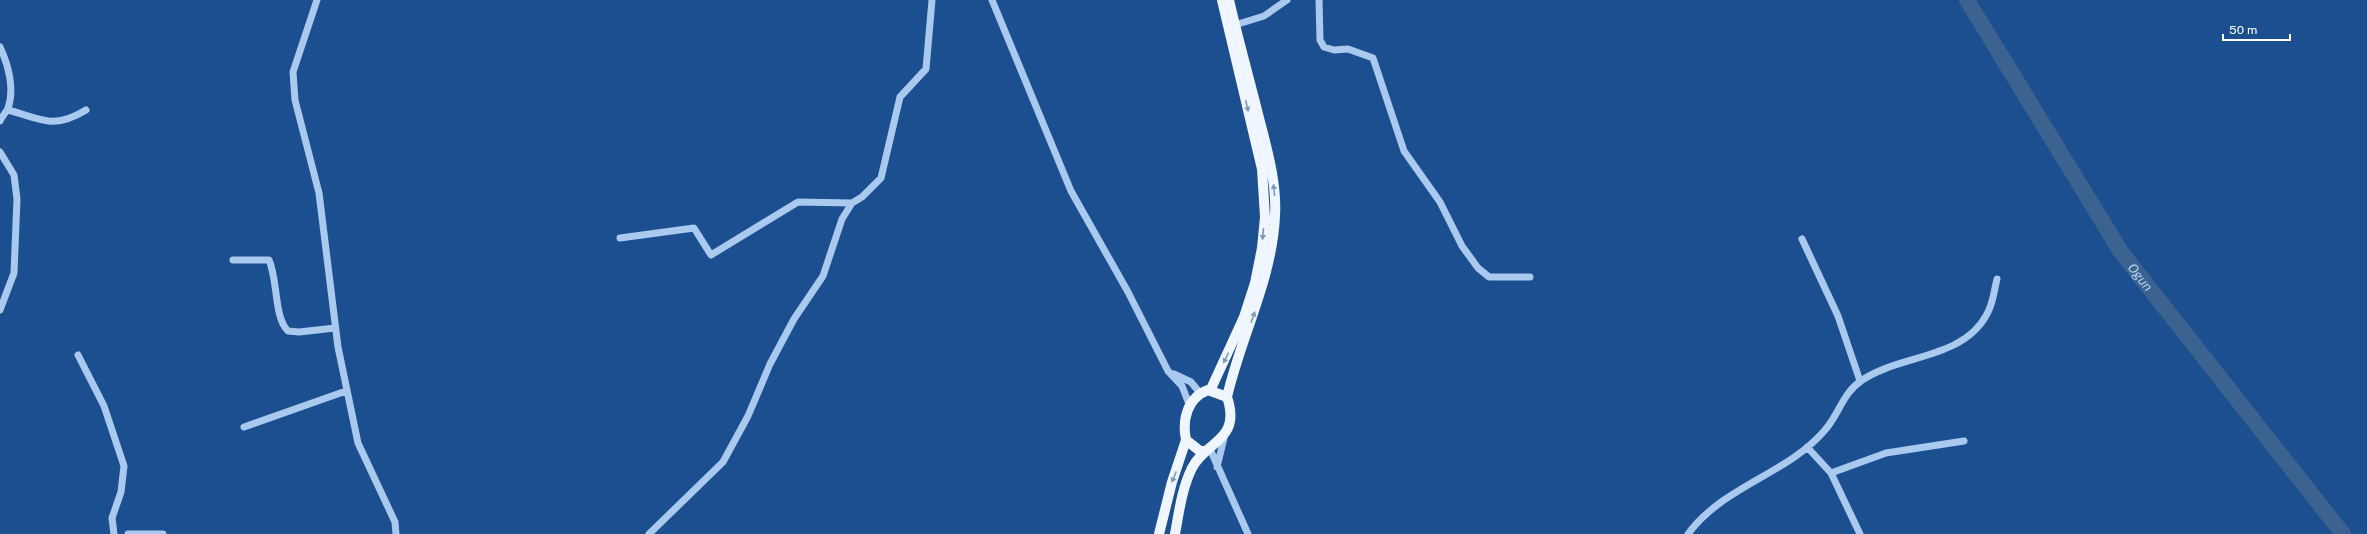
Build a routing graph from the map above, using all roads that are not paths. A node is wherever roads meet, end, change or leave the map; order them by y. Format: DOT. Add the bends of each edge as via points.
graph roads {
  1 [pos="317,0"];
  2 [pos="932,0"];
  3 [pos="992,0"];
  4 [pos="1222,0"];
  5 [pos="1229,0"];
  6 [pos="1287,0"];
  7 [pos="1319,0"];
  8 [pos="1235,24"];
  9 [pos="0,47"];
  10 [pos="8,110"];
  11 [pos="86,110"];
  12 [pos="0,121"];
  13 [pos="0,152"];
  14 [pos="852,204"];
  15 [pos="620,238"];
  16 [pos="1802,239"];
  17 [pos="233,260"];
  18 [pos="1530,277"];
  19 [pos="1997,280"];
  20 [pos="0,310"];
  21 [pos="335,328"];
  22 [pos="78,355"];
  23 [pos="1168,371"];
  24 [pos="1860,381"];
  25 [pos="346,390"];
  26 [pos="1205,392"];
  27 [pos="1227,397"];
  28 [pos="1189,404"];
  29 [pos="244,427"];
  30 [pos="1226,432"];
  31 [pos="1186,440"];
  32 [pos="1964,441"];
  33 [pos="1807,447"];
  34 [pos="1208,450"];
  35 [pos="1216,467"];
  36 [pos="1831,473"];
  37 [pos="114,534"];
  38 [pos="128,534"];
  39 [pos="163,534"];
  40 [pos="396,534"];
  41 [pos="649,534"];
  42 [pos="1159,534"];
  43 [pos="1175,534"];
  44 [pos="1248,534"];
  45 [pos="1688,534"];
  46 [pos="1860,534"];
  1 -- 21 [label="street" via="293,72 293,84 298,115 319,193"];
  2 -- 14 [label="street" via="926,69 900,97 881,178 862,198"];
  3 -- 23 [label="street" via="1071,191 1128,292"];
  4 -- 26 [label="main road, one-way" via="1262,169 1265,218 1255,283 1244,316"];
  5 -- 8 [label="main road"];
  6 -- 8 [label="street" via="1264,16"];
  7 -- 18 [label="street" via="1320,40 1324,47 1334,50 1348,49 1373,58 1404,151 1440,202 1462,246 1478,268 1489,277"];
  27 -- 8 [label="main road, one-way" via="1233,370 1264,286 1275,216 1271,168"];
  9 -- 10 [label="street" via="10,77 11,99"];
  10 -- 11 [label="street" via="54,123 72,118"];
  10 -- 12 [label="street"];
  13 -- 20 [label="street" via="14,175 17,199 14,273"];
  14 -- 15 [label="street" via="798,202 711,255 694,228"];
  14 -- 41 [label="street" via="842,219 823,276 794,319 723,462"];
  16 -- 24 [label="street" via="1838,316"];
  17 -- 21 [label="street" via="269,260 273,269 281,322 288,331"];
  19 -- 24 [label="street" via="1987,315 1971,336 1927,355 1873,373"];
  21 -- 25 [label="street"];
  22 -- 37 [label="street" via="104,406 124,466 121,492 112,518"];
  23 -- 26 [label="street"];
  23 -- 28 [label="street" via="1182,386"];
  24 -- 33 [label="street" via="1842,402 1826,429"];
  25 -- 29 [label="street"];
  25 -- 40 [label="street" via="358,443 395,522"];
  26 -- 27 [label="main road"];
  26 -- 28 [label="main road"];
  27 -- 30 [label="main road" via="1230,413"];
  28 -- 31 [label="main road" via="1184,422"];
  30 -- 34 [label="main road"];
  30 -- 35 [label="street"];
  31 -- 34 [label="main road" via="1200,451"];
  31 -- 42 [label="main road, one-way"];
  32 -- 36 [label="street" via="1886,452"];
  33 -- 36 [label="street"];
  33 -- 45 [label="street" via="1718,505 1697,522"];
  34 -- 35 [label="street"];
  34 -- 43 [label="main road" via="1197,459 1191,470 1182,497"];
  35 -- 44 [label="street"];
  36 -- 46 [label="street"];
  38 -- 39 [label="street"];
}
